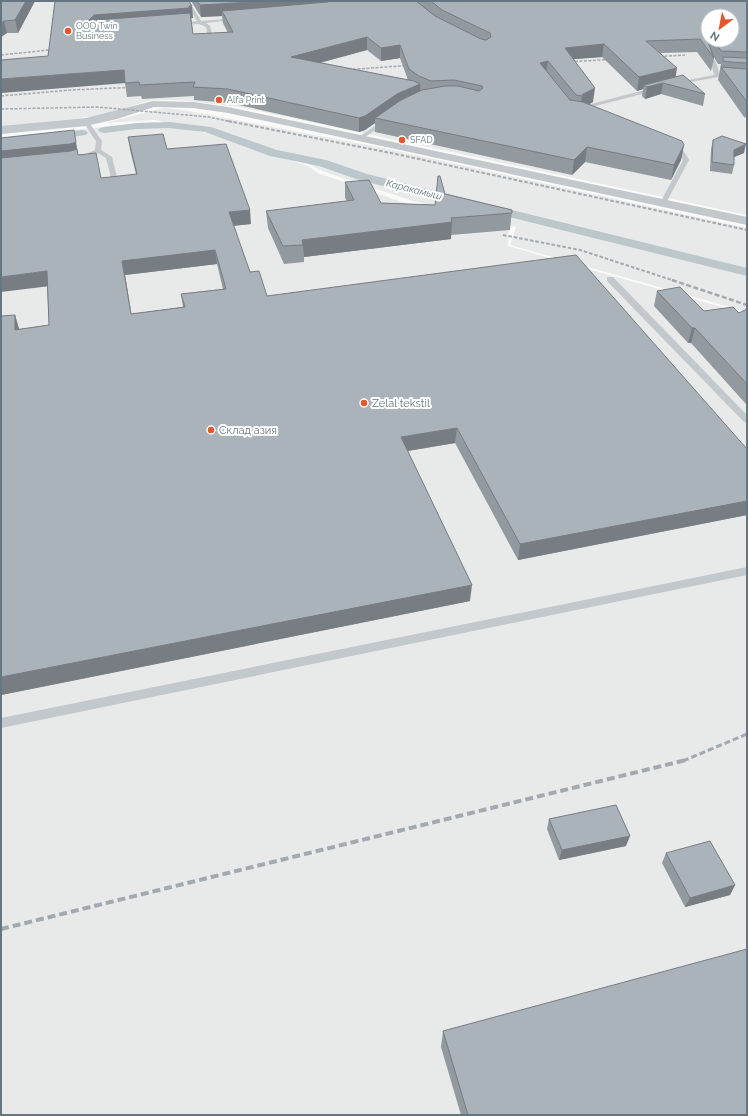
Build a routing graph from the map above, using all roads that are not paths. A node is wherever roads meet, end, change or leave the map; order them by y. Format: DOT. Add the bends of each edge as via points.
graph roads {
  1 [pos="188,1"];
  2 [pos="248,18"];
  3 [pos="200,22"];
  4 [pos="171,24"];
  5 [pos="212,40"];
  6 [pos="708,55"];
  7 [pos="715,67"];
  8 [pos="723,67"];
  9 [pos="667,86"];
  10 [pos="659,88"];
  11 [pos="393,116"];
  12 [pos="590,116"];
  13 [pos="86,122"];
  14 [pos="1,130"];
  15 [pos="360,138"];
  16 [pos="664,144"];
  17 [pos="98,151"];
  18 [pos="66,161"];
  19 [pos="116,185"];
  20 [pos="663,203"];
  21 [pos="747,221"];
  22 [pos="610,279"];
  23 [pos="747,420"];
  24 [pos="747,571"];
  25 [pos="1,723"];
  1 -- 3 [label="lane"];
  2 -- 3 [label="lane"];
  3 -- 4 [label="lane"];
  3 -- 5 [label="lane" via="208,26"];
  6 -- 7 [label="lane"];
  7 -- 8 [label="lane"];
  7 -- 9 [label="lane" via="719,77 705,77"];
  10 -- 12 [label="lane" via="593,105 580,113"];
  11 -- 15 [label="lane"];
  13 -- 14 [label="street"];
  13 -- 15 [label="street" via="154,104 193,105"];
  13 -- 17 [label="lane" via="99,141"];
  15 -- 20 [label="street"];
  16 -- 20 [label="lane" via="683,153 686,160"];
  17 -- 18 [label="lane"];
  17 -- 19 [label="lane" via="109,157"];
  20 -- 21 [label="street"];
  22 -- 23 [label="lane"];
  24 -- 25 [label="lane"];
}
